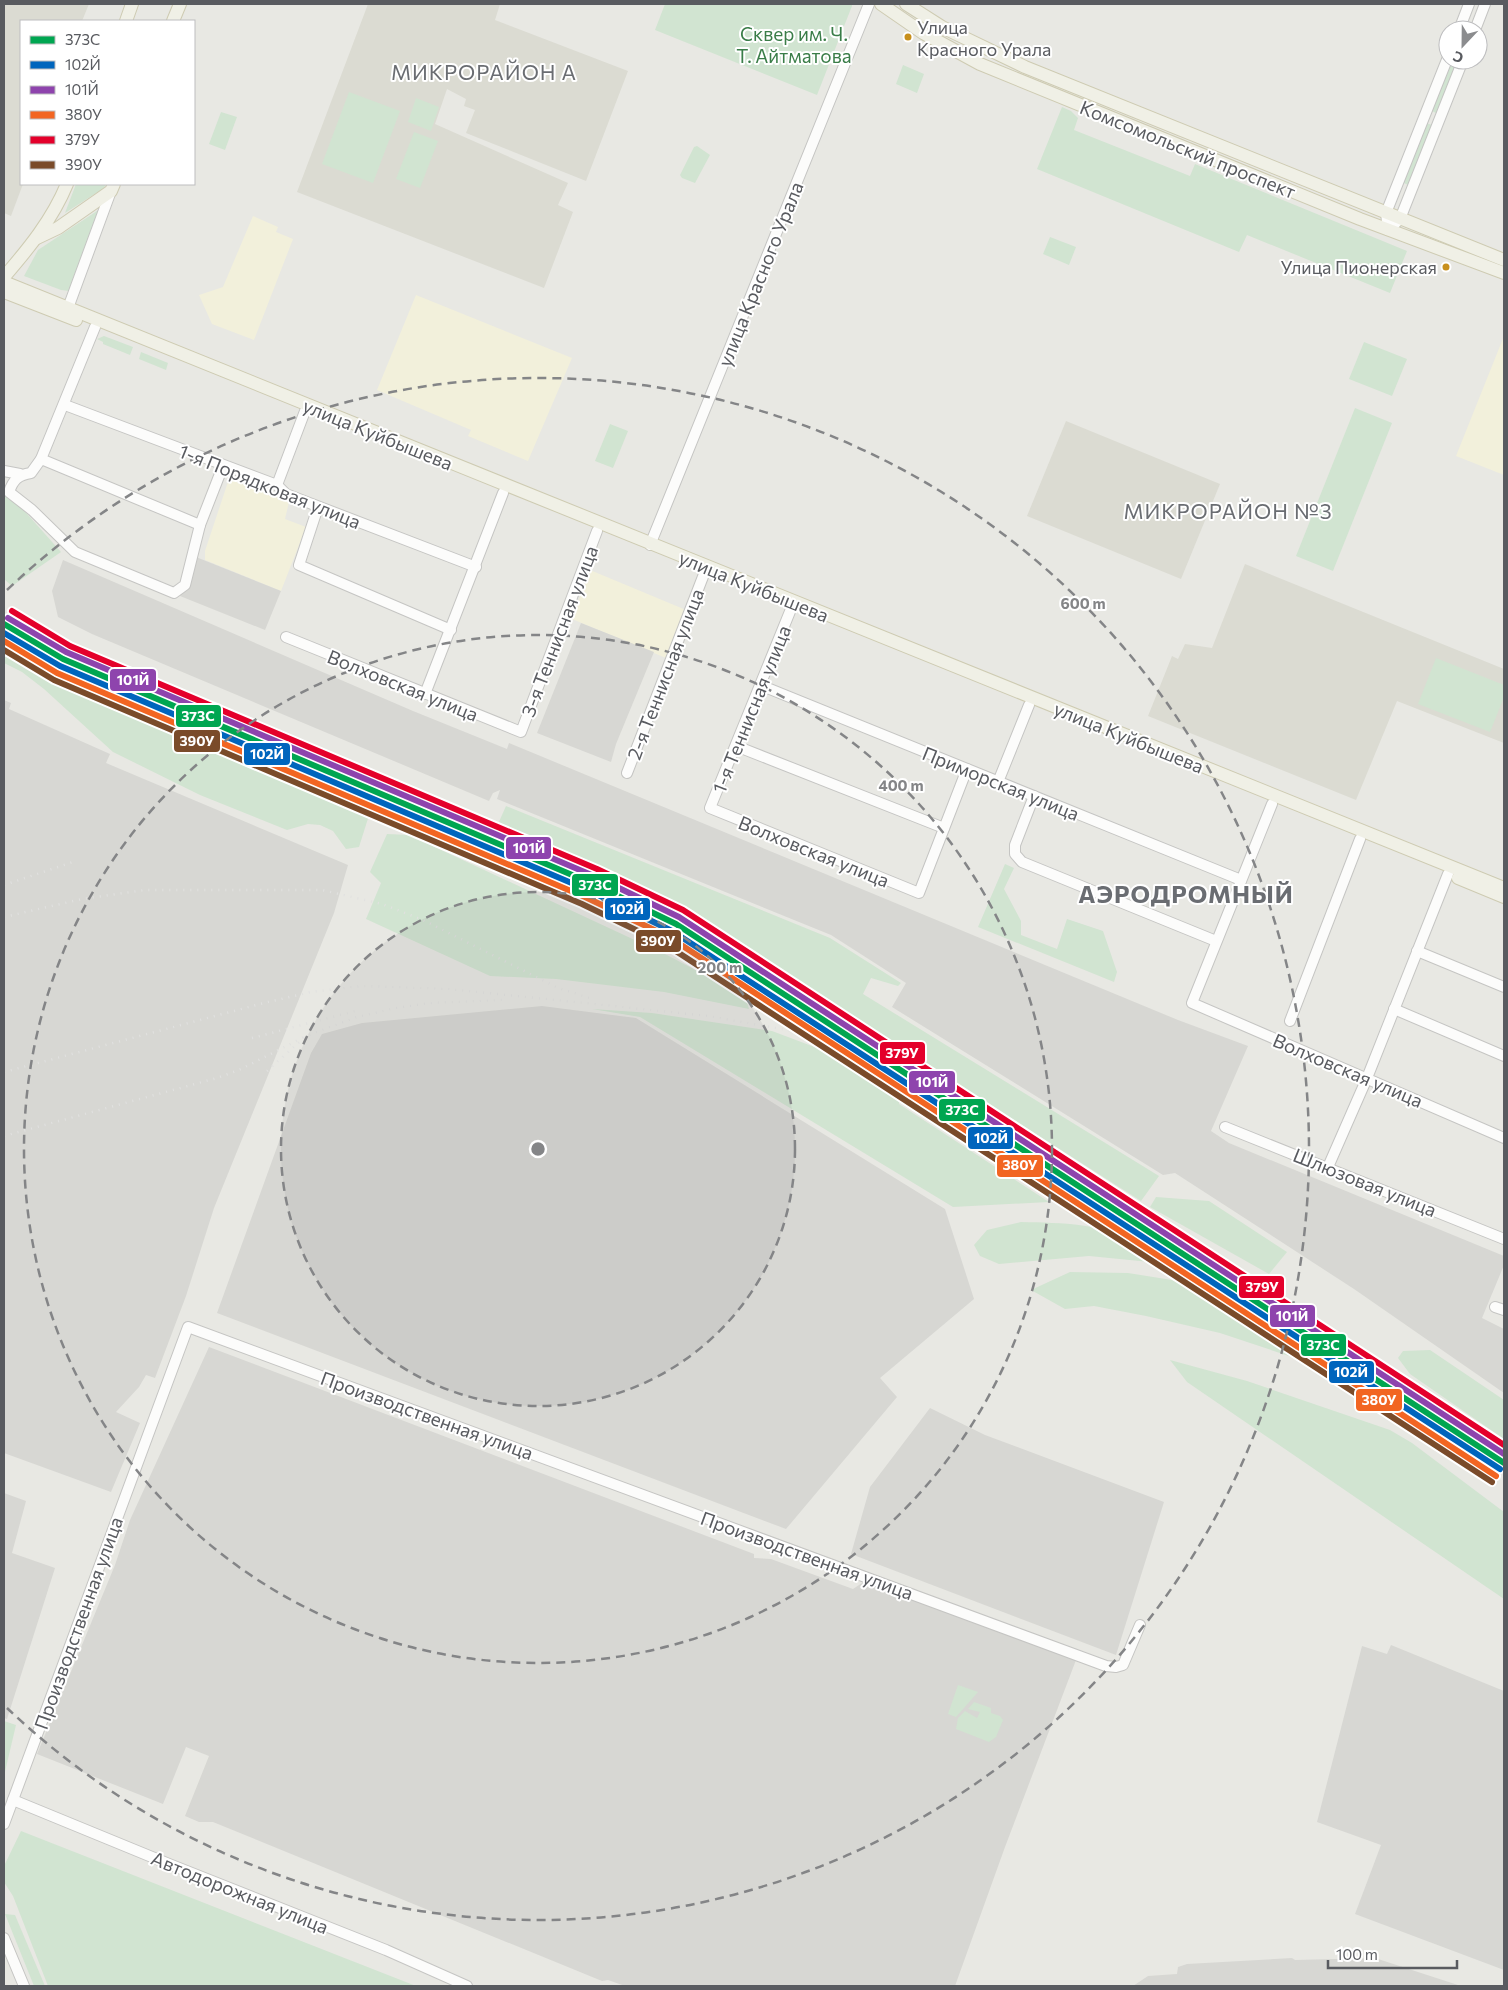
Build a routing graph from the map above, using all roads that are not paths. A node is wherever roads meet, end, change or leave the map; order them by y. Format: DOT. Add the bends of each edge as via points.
graph roads {
  1 [pos="132,4"];
  2 [pos="180,4"];
  3 [pos="869,4"];
  4 [pos="881,4"];
  5 [pos="906,4"];
  6 [pos="1470,4"];
  7 [pos="1485,4"];
  8 [pos="126,20"];
  9 [pos="173,20"];
  10 [pos="1463,20"];
  11 [pos="1479,20"];
  12 [pos="1443,70"];
  13 [pos="1459,70"];
  14 [pos="1425,115"];
  15 [pos="1439,120"];
  16 [pos="66,185"];
  17 [pos="112,187"];
  18 [pos="1386,213"];
  19 [pos="1400,219"];
  20 [pos="1388,230"];
  21 [pos="36,238"];
  22 [pos="1458,242"];
  23 [pos="1426,243"];
  24 [pos="1504,260"];
  25 [pos="1504,273"];
  26 [pos="4,277"];
  27 [pos="4,282"];
  28 [pos="4,292"];
  29 [pos="68,308"];
  30 [pos="95,328"];
  31 [pos="65,405"];
  32 [pos="306,408"];
  33 [pos="41,459"];
  34 [pos="223,466"];
  35 [pos="4,472"];
  36 [pos="20,474"];
  37 [pos="277,485"];
  38 [pos="505,489"];
  39 [pos="318,507"];
  40 [pos="200,526"];
  41 [pos="598,531"];
  42 [pos="649,548"];
  43 [pos="476,567"];
  44 [pos="704,574"];
  45 [pos="792,606"];
  46 [pos="451,630"];
  47 [pos="286,637"];
  48 [pos="760,685"];
  49 [pos="425,694"];
  50 [pos="1030,702"];
  51 [pos="521,732"];
  52 [pos="736,746"];
  53 [pos="967,769"];
  54 [pos="626,773"];
  55 [pos="998,782"];
  56 [pos="1034,796"];
  57 [pos="1274,800"];
  58 [pos="710,808"];
  59 [pos="944,828"];
  60 [pos="1361,835"];
  61 [pos="1449,870"];
  62 [pos="1241,880"];
  63 [pos="1504,888"];
  64 [pos="1504,897"];
  65 [pos="1216,941"];
  66 [pos="1417,952"];
  67 [pos="1504,987"];
  68 [pos="1394,1009"];
  69 [pos="1290,1021"];
  70 [pos="1504,1056"];
  71 [pos="1367,1078"];
  72 [pos="1225,1127"];
  73 [pos="1504,1138"];
  74 [pos="1328,1167"];
  75 [pos="1504,1239"];
  76 [pos="1140,1625"];
  77 [pos="13,1800"];
  78 [pos="4,1824"];
  79 [pos="4,1938"];
  80 [pos="24,1986"];
  81 [pos="467,1986"];
  1 -- 8 [label="main road"];
  2 -- 9 [label="main road"];
  3 -- 42 [label="street, улица Красного Урала"];
  4 -- 20 [label="main road, Комсомольский проспект" via="922,32 980,64"];
  5 -- 18 [label="main road, Комсомольский проспект" via="942,27 1025,67"];
  6 -- 10 [label="street"];
  7 -- 11 [label="street"];
  12 -- 14 [label="street"];
  13 -- 15 [label="street"];
  14 -- 15 [label="street"];
  14 -- 18 [label="street"];
  15 -- 19 [label="street"];
  16 -- 21 [label="main road"];
  17 -- 21 [label="main road" via="58,228"];
  17 -- 29 [label="street"];
  18 -- 19 [label="main road, Комсомольский проспект"];
  18 -- 20 [label="street"];
  19 -- 20 [label="street"];
  19 -- 22 [label="main road, Комсомольский проспект"];
  20 -- 23 [label="main road, Комсомольский проспект"];
  21 -- 26 [label="main road"];
  22 -- 23 [label="main road" via="1424,234 1421,238"];
  22 -- 24 [label="main road, Комсомольский проспект"];
  23 -- 25 [label="main road, Комсомольский проспект"];
  27 -- 29 [label="main road, улица Куйбышева"];
  28 -- 30 [label="main road, улица Куйбышева"];
  29 -- 32 [label="main road, улица Куйбышева"];
  30 -- 31 [label="street"];
  30 -- 32 [label="main road, улица Куйбышева"];
  31 -- 33 [label="street"];
  31 -- 34 [label="street, 1-я Порядковая улица"];
  32 -- 37 [label="street"];
  32 -- 38 [label="main road, улица Куйбышева"];
  33 -- 36 [label="street" via="31,473"];
  33 -- 40 [label="street"];
  34 -- 37 [label="street, 1-я Порядковая улица"];
  34 -- 40 [label="street"];
  35 -- 36 [label="street"];
  36 -- 40 [label="street" via="9,492 75,552 174,593 185,585"];
  37 -- 39 [label="street, 1-я Порядковая улица" via="286,494"];
  38 -- 41 [label="main road, улица Куйбышева"];
  38 -- 42 [label="main road, улица Куйбышева"];
  38 -- 43 [label="street"];
  39 -- 43 [label="street, 1-я Порядковая улица"];
  39 -- 46 [label="street" via="299,565"];
  41 -- 42 [label="main road, улица Куйбышева"];
  41 -- 51 [label="street, 3-я Теннисная улица"];
  42 -- 44 [label="main road, улица Куйбышева"];
  42 -- 45 [label="main road, улица Куйбышева"];
  43 -- 46 [label="street"];
  44 -- 45 [label="main road, улица Куйбышева"];
  44 -- 54 [label="street, 2-я Теннисная улица"];
  45 -- 48 [label="street, 1-я Теннисная улица"];
  45 -- 50 [label="main road, улица Куйбышева"];
  46 -- 49 [label="street"];
  47 -- 49 [label="street, Волховская улица"];
  48 -- 52 [label="street, 1-я Теннисная улица"];
  48 -- 53 [label="street, Приморская улица"];
  49 -- 51 [label="street, Волховская улица"];
  50 -- 55 [label="street"];
  50 -- 57 [label="main road, улица Куйбышева"];
  52 -- 58 [label="street, 1-я Теннисная улица"];
  52 -- 59 [label="street"];
  53 -- 55 [label="street, Приморская улица"];
  53 -- 59 [label="street"];
  55 -- 56 [label="street, Приморская улица"];
  56 -- 62 [label="street, Приморская улица"];
  56 -- 65 [label="street" via="1015,845 1015,854 1022,862"];
  57 -- 60 [label="main road, улица Куйбышева"];
  57 -- 62 [label="street"];
  58 -- 59 [label="street, Волховская улица" via="919,893"];
  60 -- 61 [label="main road, улица Куйбышева"];
  60 -- 69 [label="street"];
  61 -- 63 [label="main road, улица Куйбышева"];
  61 -- 64 [label="main road, улица Куйбышева"];
  61 -- 66 [label="street"];
  62 -- 65 [label="street"];
  65 -- 71 [label="street, Волховская улица" via="1192,1003"];
  66 -- 67 [label="street"];
  66 -- 68 [label="street"];
  68 -- 70 [label="street"];
  68 -- 71 [label="street"];
  71 -- 73 [label="street, Волховская улица"];
  71 -- 74 [label="street"];
  72 -- 74 [label="street, Шлюзовая улица"];
  74 -- 75 [label="street, Шлюзовая улица"];
  76 -- 77 [label="street, Производственная улица" via="1123,1664 1106,1666 188,1327"];
  77 -- 78 [label="street, Производственная улица"];
  77 -- 81 [label="street, Автодорожная улица" via="386,1950"];
  79 -- 80 [label="street"];
}
